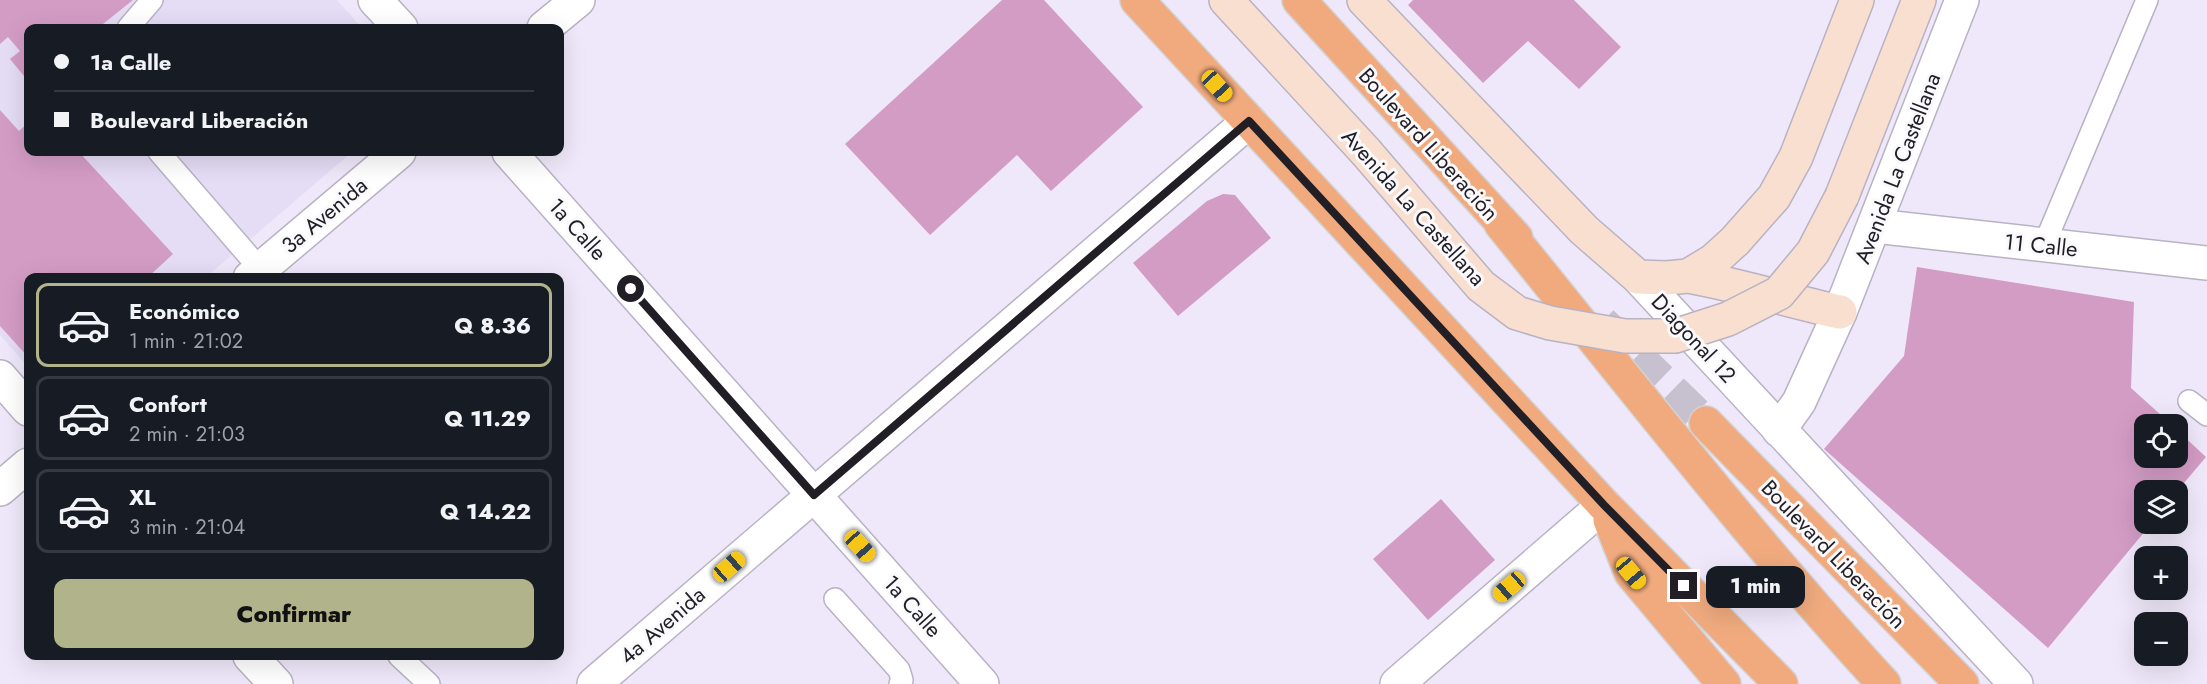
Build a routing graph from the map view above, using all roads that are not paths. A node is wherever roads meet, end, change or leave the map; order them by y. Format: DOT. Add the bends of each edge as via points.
graph roads {
  1 [pos="152,0"];
  2 [pos="375,0"];
  3 [pos="578,0"];
  4 [pos="1137,0"];
  5 [pos="1226,0"];
  6 [pos="1299,0"];
  7 [pos="1857,0"];
  8 [pos="1919,0"];
  9 [pos="1962,0"];
  10 [pos="2147,0"];
  11 [pos="1371,2"];
  12 [pos="131,24"];
  13 [pos="396,24"];
  14 [pos="549,24"];
  15 [pos="1249,121"];
  16 [pos="162,156"];
  17 [pos="394,156"];
  18 [pos="513,156"];
  19 [pos="1501,224"];
  20 [pos="1875,226"];
  21 [pos="2044,245"];
  22 [pos="2207,263"];
  23 [pos="255,273"];
  24 [pos="1688,276"];
  25 [pos="1638,277"];
  26 [pos="1563,284"];
  27 [pos="1840,312"];
  28 [pos="0,377"];
  29 [pos="2189,401"];
  30 [pos="24,404"];
  31 [pos="2207,415"];
  32 [pos="1706,423"];
  33 [pos="1779,430"];
  34 [pos="24,468"];
  35 [pos="0,489"];
  36 [pos="814,495"];
  37 [pos="1604,505"];
  38 [pos="836,599"];
  39 [pos="254,660"];
  40 [pos="403,660"];
  41 [pos="276,684"];
  42 [pos="429,684"];
  43 [pos="594,684"];
  44 [pos="900,684"];
  45 [pos="982,684"];
  46 [pos="1397,684"];
  47 [pos="1724,684"];
  48 [pos="1781,684"];
  49 [pos="1884,684"];
  50 [pos="1962,684"];
  51 [pos="2016,684"];
  1 -- 12 [label="lane"];
  2 -- 13 [label="street"];
  3 -- 14 [label="street"];
  4 -- 15 [label="highway"];
  5 -- 8 [label="main road, Avenida La Castellana, bridge" via="1366,152 1481,286 1517,313 1625,336 1675,336 1728,319 1779,293 1813,252 1842,196"];
  6 -- 19 [label="highway, Boulevard Liberación"];
  7 -- 24 [label="main road" via="1796,157 1774,197 1735,241"];
  9 -- 20 [label="street, Avenida La Castellana"];
  10 -- 21 [label="lane"];
  11 -- 25 [label="main road, Diagonal 12" via="1584,230"];
  15 -- 36 [label="street, 4a Avenida"];
  15 -- 37 [label="highway"];
  16 -- 23 [label="lane"];
  17 -- 23 [label="street, 3a Avenida"];
  18 -- 36 [label="street, 1a Calle"];
  19 -- 26 [label="highway, Boulevard Liberación"];
  19 -- 49 [label="highway" via="1825,620"];
  20 -- 21 [label="street, 11 Calle"];
  20 -- 27 [label="street, Avenida La Castellana"];
  21 -- 22 [label="street, 11 Calle"];
  24 -- 25 [label="main road"];
  24 -- 27 [label="main road"];
  25 -- 33 [label="street, Diagonal 12"];
  27 -- 33 [label="street, Avenida La Castellana" via="1799,402"];
  28 -- 30 [label="street"];
  29 -- 31 [label="lane"];
  32 -- 50 [label="highway, Boulevard Liberación"];
  33 -- 51 [label="street, Diagonal 12"];
  34 -- 35 [label="street"];
  36 -- 43 [label="street, 4a Avenida"];
  36 -- 45 [label="street, 1a Calle"];
  37 -- 46 [label="street"];
  37 -- 47 [label="highway" via="1631,573"];
  37 -- 48 [label="highway"];
  38 -- 44 [label="lane" via="899,670"];
  39 -- 41 [label="street"];
  40 -- 42 [label="lane"];
}
